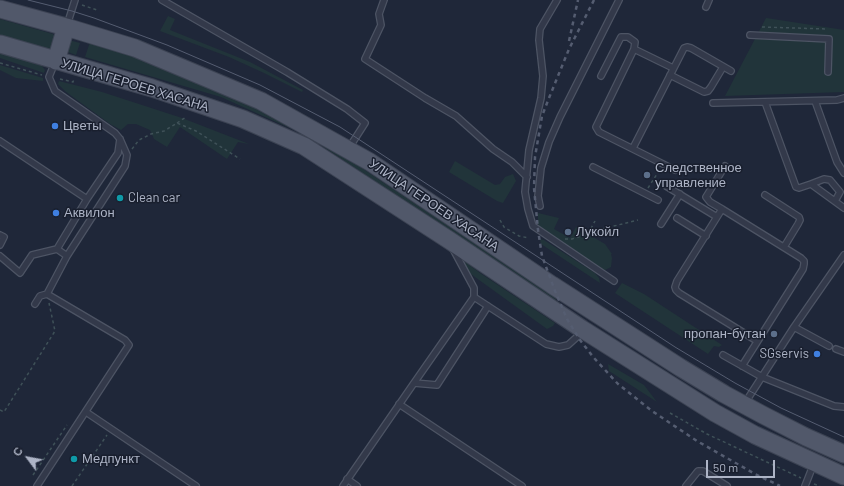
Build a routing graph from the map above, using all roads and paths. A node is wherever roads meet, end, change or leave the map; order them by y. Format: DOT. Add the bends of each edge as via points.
graph roads {
  1 [pos="75,0"];
  2 [pos="162,0"];
  3 [pos="384,0"];
  4 [pos="556,0"];
  5 [pos="618,0"];
  6 [pos="709,0"];
  7 [pos="80,4"];
  8 [pos="706,7"];
  9 [pos="0,9"];
  10 [pos="97,10"];
  11 [pos="66,27"];
  12 [pos="762,27"];
  13 [pos="826,29"];
  14 [pos="750,35"];
  15 [pos="0,44"];
  16 [pos="634,49"];
  17 [pos="56,61"];
  18 [pos="0,62"];
  19 [pos="723,67"];
  20 [pos="673,68"];
  21 [pos="731,71"];
  22 [pos="828,72"];
  23 [pos="75,75"];
  24 [pos="670,75"];
  25 [pos="43,76"];
  26 [pos="601,76"];
  27 [pos="60,79"];
  28 [pos="844,98"];
  29 [pos="815,101"];
  30 [pos="764,102"];
  31 [pos="713,103"];
  32 [pos="186,117"];
  33 [pos="178,123"];
  34 [pos="120,139"];
  35 [pos="0,141"];
  36 [pos="632,148"];
  37 [pos="349,149"];
  38 [pos="127,155"];
  39 [pos="240,159"];
  40 [pos="663,164"];
  41 [pos="725,166"];
  42 [pos="593,167"];
  43 [pos="675,170"];
  44 [pos="844,173"];
  45 [pos="527,177"];
  46 [pos="811,184"];
  47 [pos="666,186"];
  48 [pos="645,193"];
  49 [pos="680,194"];
  50 [pos="765,195"];
  51 [pos="87,199"];
  52 [pos="658,200"];
  53 [pos="835,201"];
  54 [pos="540,206"];
  55 [pos="844,208"];
  56 [pos="722,209"];
  57 [pos="678,218"];
  58 [pos="717,218"];
  59 [pos="500,220"];
  60 [pos="638,220"];
  61 [pos="595,221"];
  62 [pos="661,224"];
  63 [pos="602,229"];
  64 [pos="0,234"];
  65 [pos="706,236"];
  66 [pos="529,238"];
  67 [pos="449,240"];
  68 [pos="555,242"];
  69 [pos="0,244"];
  70 [pos="784,247"];
  71 [pos="57,249"];
  72 [pos="844,254"];
  73 [pos="0,256"];
  74 [pos="67,256"];
  75 [pos="614,281"];
  76 [pos="47,294"];
  77 [pos="474,297"];
  78 [pos="35,304"];
  79 [pos="488,306"];
  80 [pos="794,327"];
  81 [pos="582,329"];
  82 [pos="758,341"];
  83 [pos="829,346"];
  84 [pos="836,349"];
  85 [pos="844,352"];
  86 [pos="723,355"];
  87 [pos="742,366"];
  88 [pos="762,376"];
  89 [pos="414,383"];
  90 [pos="399,404"];
  91 [pos="744,405"];
  92 [pos="844,406"];
  93 [pos="0,410"];
  94 [pos="86,412"];
  95 [pos="670,413"];
  96 [pos="111,429"];
  97 [pos="844,454"];
  98 [pos="814,463"];
  99 [pos="844,476"];
  100 [pos="347,479"];
  101 [pos="806,483"];
  102 [pos="37,486"];
  103 [pos="72,486"];
  104 [pos="196,486"];
  105 [pos="343,486"];
  106 [pos="357,486"];
  107 [pos="522,486"];
  108 [pos="686,486"];
  109 [pos="727,486"];
  110 [pos="820,486"];
  1 -- 11 [label="lane"];
  2 -- 37 [label="lane" via="282,68 365,123"];
  3 -- 45 [label="lane" via="379,14 380,25 365,59 456,116"];
  4 -- 45 [label="lane" via="540,29 544,76 529,150"];
  5 -- 54 [label="lane" via="549,142 541,168 538,196"];
  6 -- 8 [label="lane"];
  7 -- 10 [label="path"];
  9 -- 11 [label="main road, УЛИЦА ГЕРОЕВ ХАСАНА"];
  11 -- 17 [label="main road"];
  11 -- 37 [label="main road, УЛИЦА ГЕРОЕВ ХАСАНА" via="135,48 261,101"];
  12 -- 13 [label="path"];
  14 -- 22 [label="lane" via="829,39"];
  15 -- 17 [label="main road, УЛИЦА ГЕРОЕВ ХАСАНА"];
  16 -- 20 [label="lane"];
  16 -- 26 [label="lane" via="635,42 628,37 622,37"];
  16 -- 36 [label="lane" via="596,127 600,132"];
  17 -- 34 [label="lane" via="49,77 56,92"];
  17 -- 67 [label="main road, УЛИЦА ГЕРОЕВ ХАСАНА" via="152,88 243,119 304,146"];
  18 -- 25 [label="path"];
  19 -- 20 [label="lane" via="687,47"];
  19 -- 21 [label="lane"];
  19 -- 24 [label="lane" via="711,88 704,92"];
  20 -- 24 [label="lane"];
  23 -- 27 [label="path" via="73,82"];
  24 -- 36 [label="lane"];
  28 -- 29 [label="lane"];
  29 -- 30 [label="lane"];
  29 -- 44 [label="lane" via="837,162"];
  30 -- 31 [label="lane"];
  30 -- 46 [label="lane" via="794,184 799,188"];
  32 -- 33 [label="path"];
  33 -- 38 [label="path" via="139,140"];
  33 -- 39 [label="path" via="196,131"];
  34 -- 38 [label="lane"];
  34 -- 51 [label="lane" via="118,153"];
  35 -- 51 [label="lane"];
  36 -- 40 [label="lane"];
  37 -- 91 [label="main road, УЛИЦА ГЕРОЕВ ХАСАНА" via="681,368"];
  38 -- 74 [label="lane" via="125,166"];
  40 -- 43 [label="lane"];
  40 -- 48 [label="path"];
  41 -- 56 [label="lane" via="706,197"];
  42 -- 48 [label="lane"];
  45 -- 68 [label="lane" via="525,192 533,226"];
  46 -- 53 [label="lane"];
  46 -- 53 [label="lane" via="824,179 830,180 840,192"];
  47 -- 49 [label="lane"];
  48 -- 52 [label="lane"];
  49 -- 58 [label="lane"];
  49 -- 62 [label="lane"];
  50 -- 70 [label="lane" via="799,217 798,224"];
  51 -- 71 [label="lane"];
  53 -- 55 [label="lane"];
  56 -- 58 [label="lane"];
  56 -- 70 [label="lane"];
  57 -- 65 [label="lane"];
  58 -- 65 [label="lane"];
  59 -- 66 [label="path" via="504,227 519,236"];
  60 -- 63 [label="path"];
  61 -- 68 [label="path" via="588,234 572,239 559,238"];
  64 -- 69 [label="lane" via="4,237"];
  65 -- 82 [label="lane" via="677,281 676,290"];
  67 -- 77 [label="lane" via="474,288"];
  67 -- 81 [label="main road, УЛИЦА ГЕРОЕВ ХАСАНА"];
  68 -- 75 [label="lane"];
  70 -- 82 [label="lane" via="804,261 803,269"];
  71 -- 73 [label="lane" via="32,255 20,273"];
  71 -- 74 [label="lane"];
  72 -- 80 [label="lane"];
  74 -- 76 [label="lane"];
  76 -- 78 [label="lane" via="40,296"];
  76 -- 93 [label="path" via="55,332 4,412"];
  76 -- 94 [label="lane" via="129,345"];
  77 -- 79 [label="lane"];
  77 -- 89 [label="lane"];
  79 -- 81 [label="lane" via="546,344 559,347 568,345"];
  79 -- 89 [label="lane" via="437,385"];
  80 -- 83 [label="lane"];
  80 -- 88 [label="lane"];
  81 -- 98 [label="main road, УЛИЦА ГЕРОЕВ ХАСАНА" via="715,414"];
  82 -- 87 [label="lane"];
  84 -- 85 [label="lane"];
  86 -- 87 [label="lane"];
  87 -- 88 [label="lane"];
  88 -- 91 [label="lane"];
  88 -- 92 [label="lane" via="834,406"];
  89 -- 90 [label="lane"];
  90 -- 100 [label="lane"];
  90 -- 107 [label="lane"];
  91 -- 97 [label="main road, УЛИЦА ГЕРОЕВ ХАСАНА"];
  94 -- 96 [label="lane"];
  94 -- 102 [label="lane"];
  95 -- 101 [label="path"];
  96 -- 103 [label="path"];
  96 -- 104 [label="lane"];
  98 -- 99 [label="main road, УЛИЦА ГЕРОЕВ ХАСАНА"];
  98 -- 101 [label="lane"];
  100 -- 105 [label="lane"];
  100 -- 106 [label="lane"];
  101 -- 110 [label="path"];
  108 -- 109 [label="lane" via="698,471 704,471"];
}
